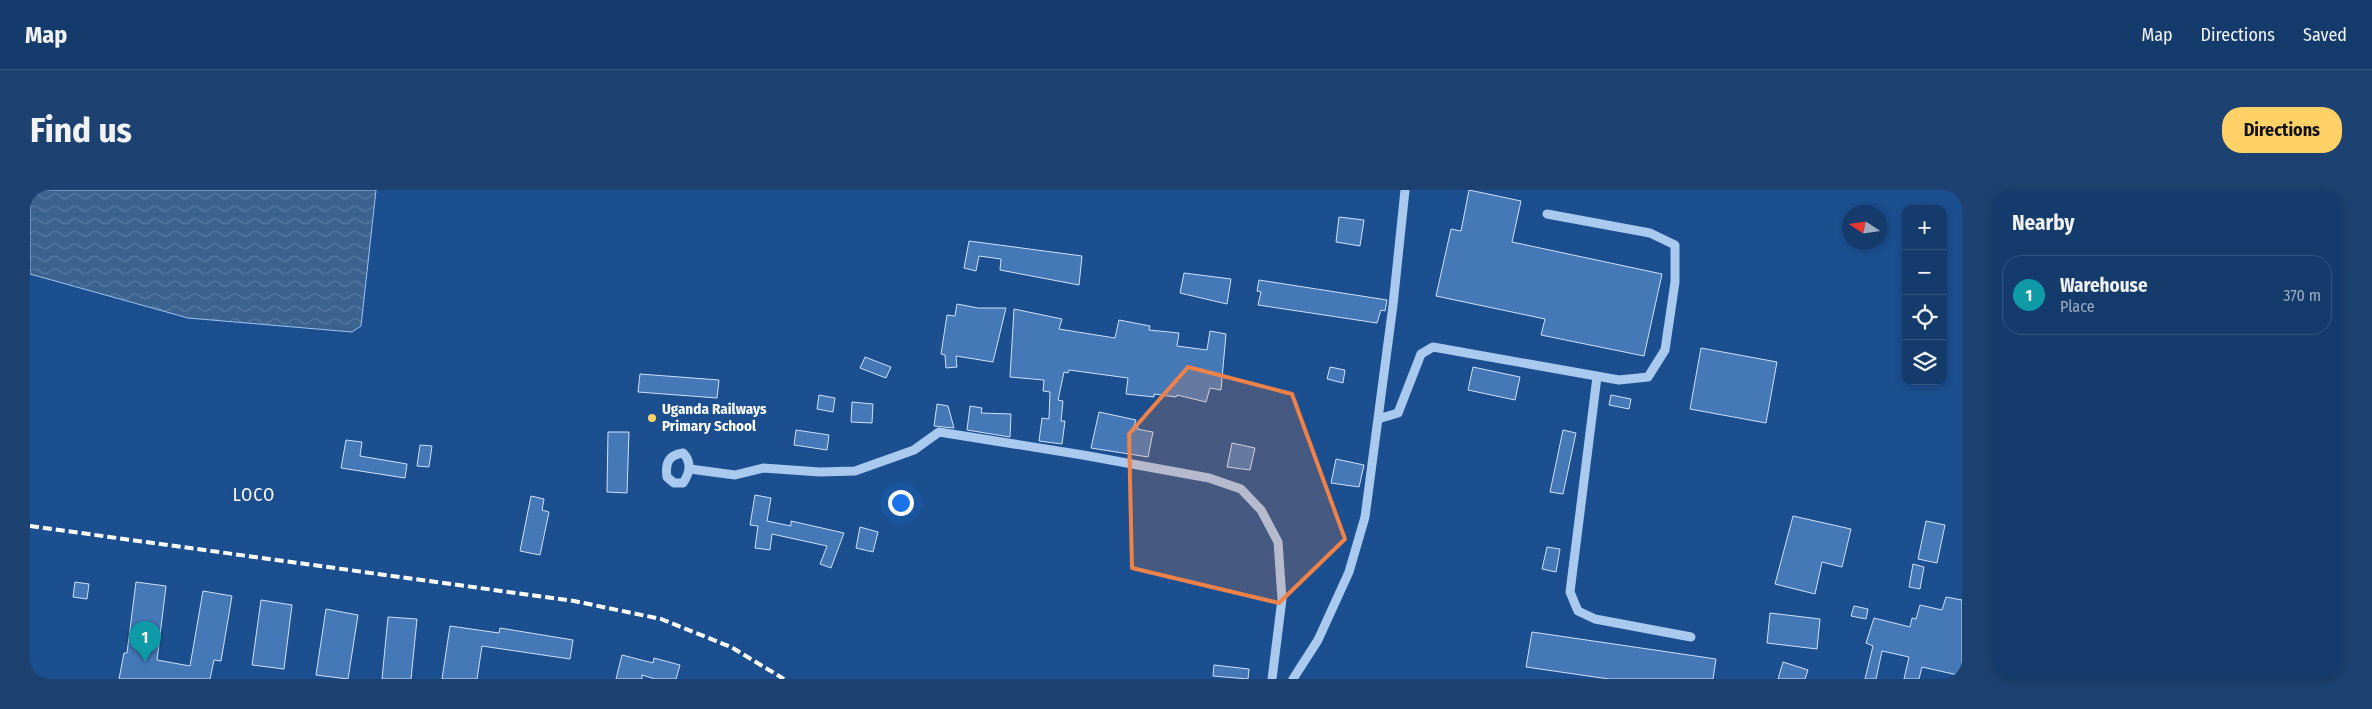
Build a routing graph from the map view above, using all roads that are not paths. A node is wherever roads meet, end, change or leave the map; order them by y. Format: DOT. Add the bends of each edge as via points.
graph roads {
  1 [pos="1405,190"];
  2 [pos="1547,214"];
  3 [pos="1597,377"];
  4 [pos="1378,419"];
  5 [pos="690,470"];
  6 [pos="1691,637"];
  7 [pos="1272,679"];
  8 [pos="1293,679"];
  1 -- 4 [label="lane" via="1394,305"];
  2 -- 3 [label="lane" via="1650,233 1675,245 1676,282 1666,350 1648,377 1619,380"];
  3 -- 4 [label="lane" via="1433,347 1421,354 1398,413"];
  3 -- 6 [label="lane" via="1570,592 1578,611 1595,619"];
  4 -- 8 [label="lane" via="1365,517 1348,572 1318,640"];
  5 -- 7 [label="lane" via="735,475 764,468 855,471 914,450 939,432 1209,478 1241,489 1262,510 1278,542 1282,599"];
}
